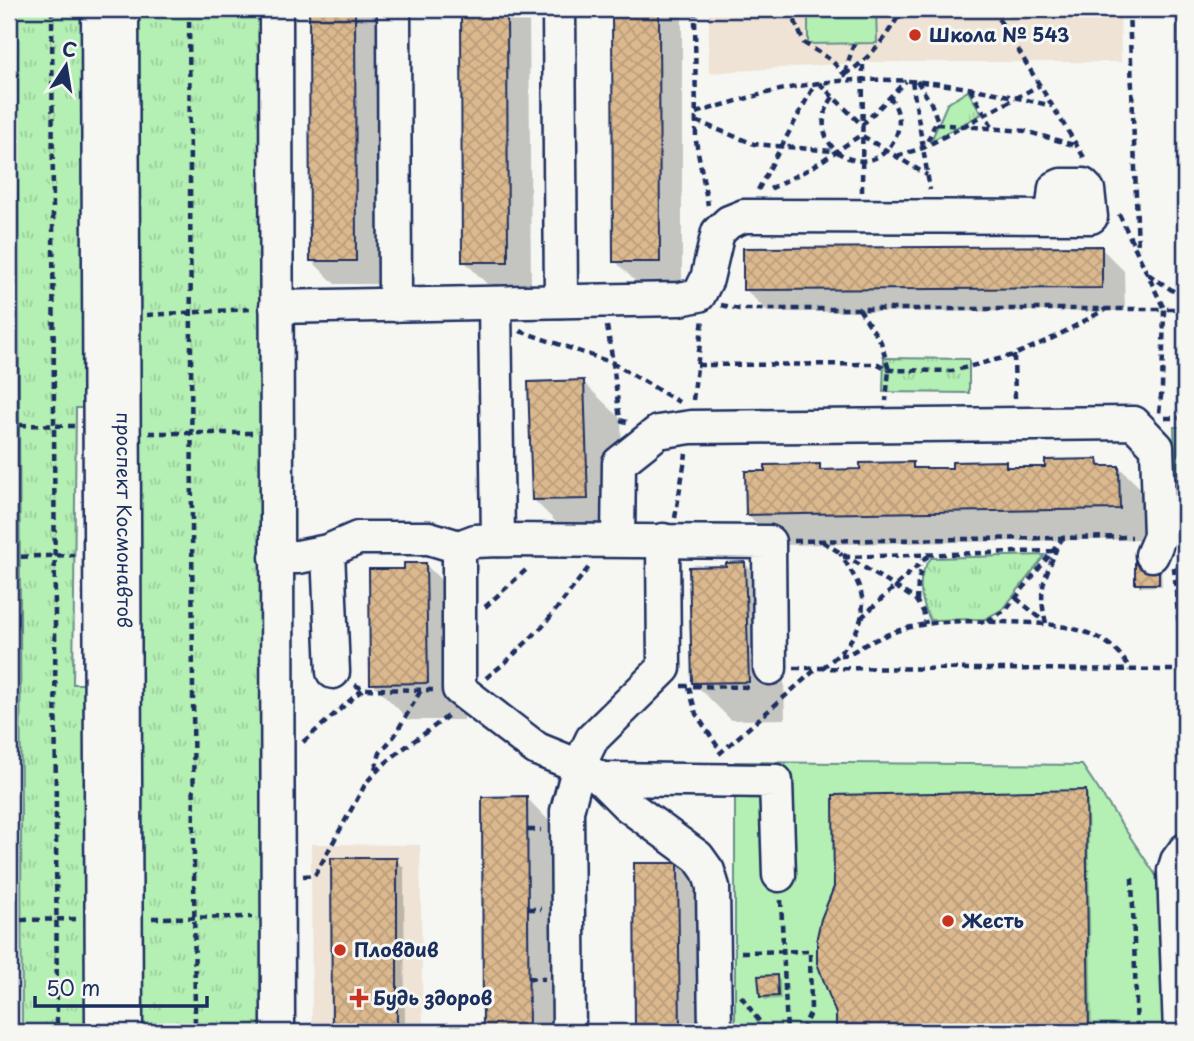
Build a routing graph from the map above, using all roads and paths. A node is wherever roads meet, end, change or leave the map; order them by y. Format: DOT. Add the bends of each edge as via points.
graph roads {
  1 [pos="52,9"];
  2 [pos="98,9"];
  3 [pos="122,9"];
  4 [pos="189,9"];
  5 [pos="276,9"];
  6 [pos="394,9"];
  7 [pos="559,9"];
  8 [pos="695,9"];
  9 [pos="790,9"];
  10 [pos="903,9"];
  11 [pos="1129,9"];
  12 [pos="854,43"];
  13 [pos="863,63"];
  14 [pos="845,74"];
  15 [pos="863,79"];
  16 [pos="850,80"];
  17 [pos="912,81"];
  18 [pos="817,83"];
  19 [pos="1040,85"];
  20 [pos="970,88"];
  21 [pos="833,97"];
  22 [pos="890,97"];
  23 [pos="1018,98"];
  24 [pos="1054,107"];
  25 [pos="696,113"];
  26 [pos="986,115"];
  27 [pos="696,121"];
  28 [pos="936,124"];
  29 [pos="862,125"];
  30 [pos="965,126"];
  31 [pos="993,128"];
  32 [pos="861,135"];
  33 [pos="1078,146"];
  34 [pos="781,147"];
  35 [pos="924,147"];
  36 [pos="887,150"];
  37 [pos="836,151"];
  38 [pos="897,156"];
  39 [pos="862,161"];
  40 [pos="927,174"];
  41 [pos="710,211"];
  42 [pos="1052,216"];
  43 [pos="862,217"];
  44 [pos="935,217"];
  45 [pos="1138,254"];
  46 [pos="1147,273"];
  47 [pos="1185,299"];
  48 [pos="561,301"];
  49 [pos="603,301"];
  50 [pos="717,304"];
  51 [pos="396,305"];
  52 [pos="276,307"];
  53 [pos="859,309"];
  54 [pos="1107,309"];
  55 [pos="495,312"];
  56 [pos="191,313"];
  57 [pos="704,314"];
  58 [pos="139,316"];
  59 [pos="1014,355"];
  60 [pos="613,363"];
  61 [pos="697,365"];
  62 [pos="889,370"];
  63 [pos="1185,418"];
  64 [pos="692,419"];
  65 [pos="20,425"];
  66 [pos="54,425"];
  67 [pos="1015,425"];
  68 [pos="80,426"];
  69 [pos="658,432"];
  70 [pos="141,433"];
  71 [pos="191,433"];
  72 [pos="277,433"];
  73 [pos="1064,538"];
  74 [pos="498,540"];
  75 [pos="618,540"];
  76 [pos="557,541"];
  77 [pos="667,541"];
  78 [pos="822,541"];
  79 [pos="769,542"];
  80 [pos="459,547"];
  81 [pos="328,551"];
  82 [pos="1162,552"];
  83 [pos="930,554"];
  84 [pos="1050,554"];
  85 [pos="53,555"];
  86 [pos="81,555"];
  87 [pos="843,555"];
  88 [pos="9,557"];
  89 [pos="276,557"];
  90 [pos="924,562"];
  91 [pos="897,587"];
  92 [pos="1016,598"];
  93 [pos="918,602"];
  94 [pos="860,619"];
  95 [pos="986,621"];
  96 [pos="1046,623"];
  97 [pos="926,624"];
  98 [pos="460,630"];
  99 [pos="840,655"];
  100 [pos="770,668"];
  101 [pos="818,669"];
  102 [pos="1130,670"];
  103 [pos="1184,670"];
  104 [pos="333,672"];
  105 [pos="678,681"];
  106 [pos="363,689"];
  107 [pos="421,690"];
  108 [pos="464,692"];
  109 [pos="1185,701"];
  110 [pos="299,747"];
  111 [pos="722,752"];
  112 [pos="596,759"];
  113 [pos="728,761"];
  114 [pos="374,773"];
  115 [pos="689,780"];
  116 [pos="1185,850"];
  117 [pos="779,875"];
  118 [pos="299,876"];
  119 [pos="1132,878"];
  120 [pos="262,917"];
  121 [pos="149,918"];
  122 [pos="194,918"];
  123 [pos="56,919"];
  124 [pos="88,919"];
  125 [pos="21,920"];
  126 [pos="714,951"];
  127 [pos="785,951"];
  128 [pos="738,992"];
  129 [pos="57,1032"];
  130 [pos="102,1032"];
  131 [pos="126,1032"];
  132 [pos="195,1032"];
  133 [pos="278,1032"];
  134 [pos="569,1032"];
  135 [pos="715,1032"];
  136 [pos="768,1032"];
  137 [pos="787,1032"];
  138 [pos="801,1032"];
  139 [pos="1137,1032"];
  140 [pos="1180,1032"];
  1 -- 66 [label="path"];
  2 -- 130 [label="street, проспект Космонавтов"];
  3 -- 131 [label="street, проспект Космонавтов"];
  4 -- 56 [label="path"];
  5 -- 52 [label="street"];
  6 -- 51 [label="street"];
  7 -- 48 [label="street"];
  8 -- 25 [label="path"];
  9 -- 14 [label="path" via="804,43"];
  10 -- 13 [label="path"];
  11 -- 45 [label="path"];
  12 -- 14 [label="path"];
  13 -- 14 [label="path"];
  13 -- 15 [label="path"];
  14 -- 16 [label="path"];
  15 -- 16 [label="path"];
  15 -- 17 [label="path"];
  15 -- 29 [label="path"];
  16 -- 18 [label="path"];
  17 -- 20 [label="path"];
  17 -- 22 [label="path"];
  17 -- 28 [label="path" via="931,103"];
  17 -- 35 [label="path"];
  18 -- 21 [label="path"];
  18 -- 25 [label="path"];
  18 -- 34 [label="path"];
  19 -- 23 [label="path"];
  20 -- 23 [label="path"];
  20 -- 26 [label="path"];
  21 -- 29 [label="path"];
  21 -- 37 [label="path" via="823,125"];
  22 -- 29 [label="path"];
  22 -- 36 [label="path" via="899,124"];
  23 -- 24 [label="path"];
  23 -- 26 [label="path"];
  25 -- 27 [label="path"];
  26 -- 30 [label="path"];
  26 -- 31 [label="path"];
  27 -- 34 [label="path" via="745,142"];
  27 -- 41 [label="path"];
  28 -- 30 [label="path"];
  28 -- 35 [label="path"];
  29 -- 32 [label="path"];
  30 -- 31 [label="path"];
  30 -- 35 [label="path"];
  31 -- 33 [label="path" via="1038,133"];
  32 -- 36 [label="path"];
  32 -- 37 [label="path"];
  32 -- 39 [label="path"];
  34 -- 37 [label="path"];
  34 -- 37 [label="path" via="756,193 783,183"];
  35 -- 38 [label="path"];
  35 -- 40 [label="path"];
  36 -- 38 [label="path"];
  36 -- 39 [label="path"];
  37 -- 39 [label="path"];
  38 -- 40 [label="path"];
  39 -- 43 [label="path"];
  40 -- 44 [label="path"];
  42 -- 44 [label="street"];
  43 -- 44 [label="street"];
  43 -- 49 [label="street" via="744,216 718,232 699,295"];
  46 -- 47 [label="path"];
  48 -- 49 [label="street"];
  48 -- 55 [label="street"];
  49 -- 60 [label="path"];
  50 -- 53 [label="path" via="739,309"];
  51 -- 52 [label="street"];
  51 -- 55 [label="street"];
  52 -- 56 [label="path"];
  52 -- 72 [label="street"];
  53 -- 54 [label="path"];
  53 -- 62 [label="path" via="881,342"];
  54 -- 59 [label="path"];
  54 -- 63 [label="path" via="1164,309 1159,418"];
  55 -- 60 [label="path"];
  55 -- 74 [label="street"];
  56 -- 58 [label="path"];
  56 -- 71 [label="path"];
  57 -- 61 [label="path"];
  59 -- 62 [label="path" via="952,370"];
  59 -- 67 [label="path"];
  60 -- 64 [label="path"];
  60 -- 69 [label="path" via="620,420"];
  61 -- 62 [label="path" via="878,364"];
  61 -- 64 [label="path"];
  64 -- 67 [label="street"];
  64 -- 69 [label="street"];
  64 -- 77 [label="path"];
  65 -- 66 [label="path"];
  66 -- 68 [label="path"];
  66 -- 85 [label="path"];
  67 -- 82 [label="street" via="1134,423 1157,447"];
  69 -- 75 [label="street" via="619,463"];
  70 -- 71 [label="path"];
  71 -- 72 [label="path"];
  71 -- 122 [label="path"];
  72 -- 89 [label="street"];
  73 -- 78 [label="path"];
  73 -- 82 [label="path"];
  73 -- 84 [label="path"];
  74 -- 76 [label="street"];
  74 -- 80 [label="street"];
  75 -- 76 [label="street"];
  75 -- 77 [label="street"];
  75 -- 108 [label="path" via="604,548 544,625"];
  76 -- 98 [label="path"];
  77 -- 79 [label="street"];
  77 -- 105 [label="street"];
  78 -- 79 [label="path"];
  78 -- 87 [label="path"];
  79 -- 100 [label="street"];
  80 -- 81 [label="street" via="429,538 358,538"];
  80 -- 98 [label="street"];
  81 -- 89 [label="street"];
  81 -- 104 [label="street"];
  82 -- 103 [label="path"];
  83 -- 84 [label="path"];
  83 -- 87 [label="path"];
  83 -- 90 [label="path"];
  84 -- 92 [label="path"];
  84 -- 96 [label="path" via="1041,595"];
  85 -- 86 [label="path"];
  85 -- 88 [label="path"];
  85 -- 123 [label="path"];
  87 -- 91 [label="path"];
  87 -- 94 [label="path" via="860,591"];
  89 -- 133 [label="street"];
  90 -- 91 [label="path"];
  90 -- 93 [label="path"];
  91 -- 93 [label="path"];
  91 -- 94 [label="path"];
  92 -- 95 [label="path" via="1001,614"];
  92 -- 96 [label="path"];
  93 -- 97 [label="path"];
  94 -- 99 [label="path"];
  95 -- 96 [label="path"];
  95 -- 97 [label="path"];
  96 -- 102 [label="path" via="1099,639 1120,653"];
  97 -- 99 [label="path" via="893,632"];
  98 -- 108 [label="street"];
  99 -- 101 [label="path"];
  100 -- 101 [label="path"];
  100 -- 105 [label="path" via="752,668 752,688"];
  101 -- 102 [label="path"];
  101 -- 111 [label="path"];
  102 -- 103 [label="path"];
  103 -- 109 [label="path"];
  104 -- 106 [label="path"];
  105 -- 111 [label="path"];
  105 -- 112 [label="street" via="592,739"];
  106 -- 107 [label="path"];
  106 -- 110 [label="path"];
  107 -- 108 [label="path"];
  107 -- 114 [label="path" via="380,753"];
  108 -- 112 [label="street" via="537,749"];
  108 -- 114 [label="path" via="447,716"];
  111 -- 113 [label="path"];
  111 -- 115 [label="path"];
  112 -- 115 [label="street"];
  112 -- 126 [label="street" via="626,804 698,857 708,871 713,887"];
  112 -- 134 [label="street" via="567,811"];
  114 -- 118 [label="path" via="315,875"];
  115 -- 117 [label="street" via="776,780"];
  116 -- 140 [label="street" via="1174,871"];
  117 -- 127 [label="path"];
  119 -- 139 [label="path"];
  120 -- 122 [label="path"];
  121 -- 122 [label="path"];
  122 -- 132 [label="path"];
  123 -- 124 [label="path"];
  123 -- 125 [label="path"];
  123 -- 129 [label="path"];
  126 -- 127 [label="path"];
  126 -- 135 [label="street"];
  127 -- 137 [label="path"];
  127 -- 138 [label="path" via="810,951 811,1011"];
  128 -- 136 [label="path"];
}
